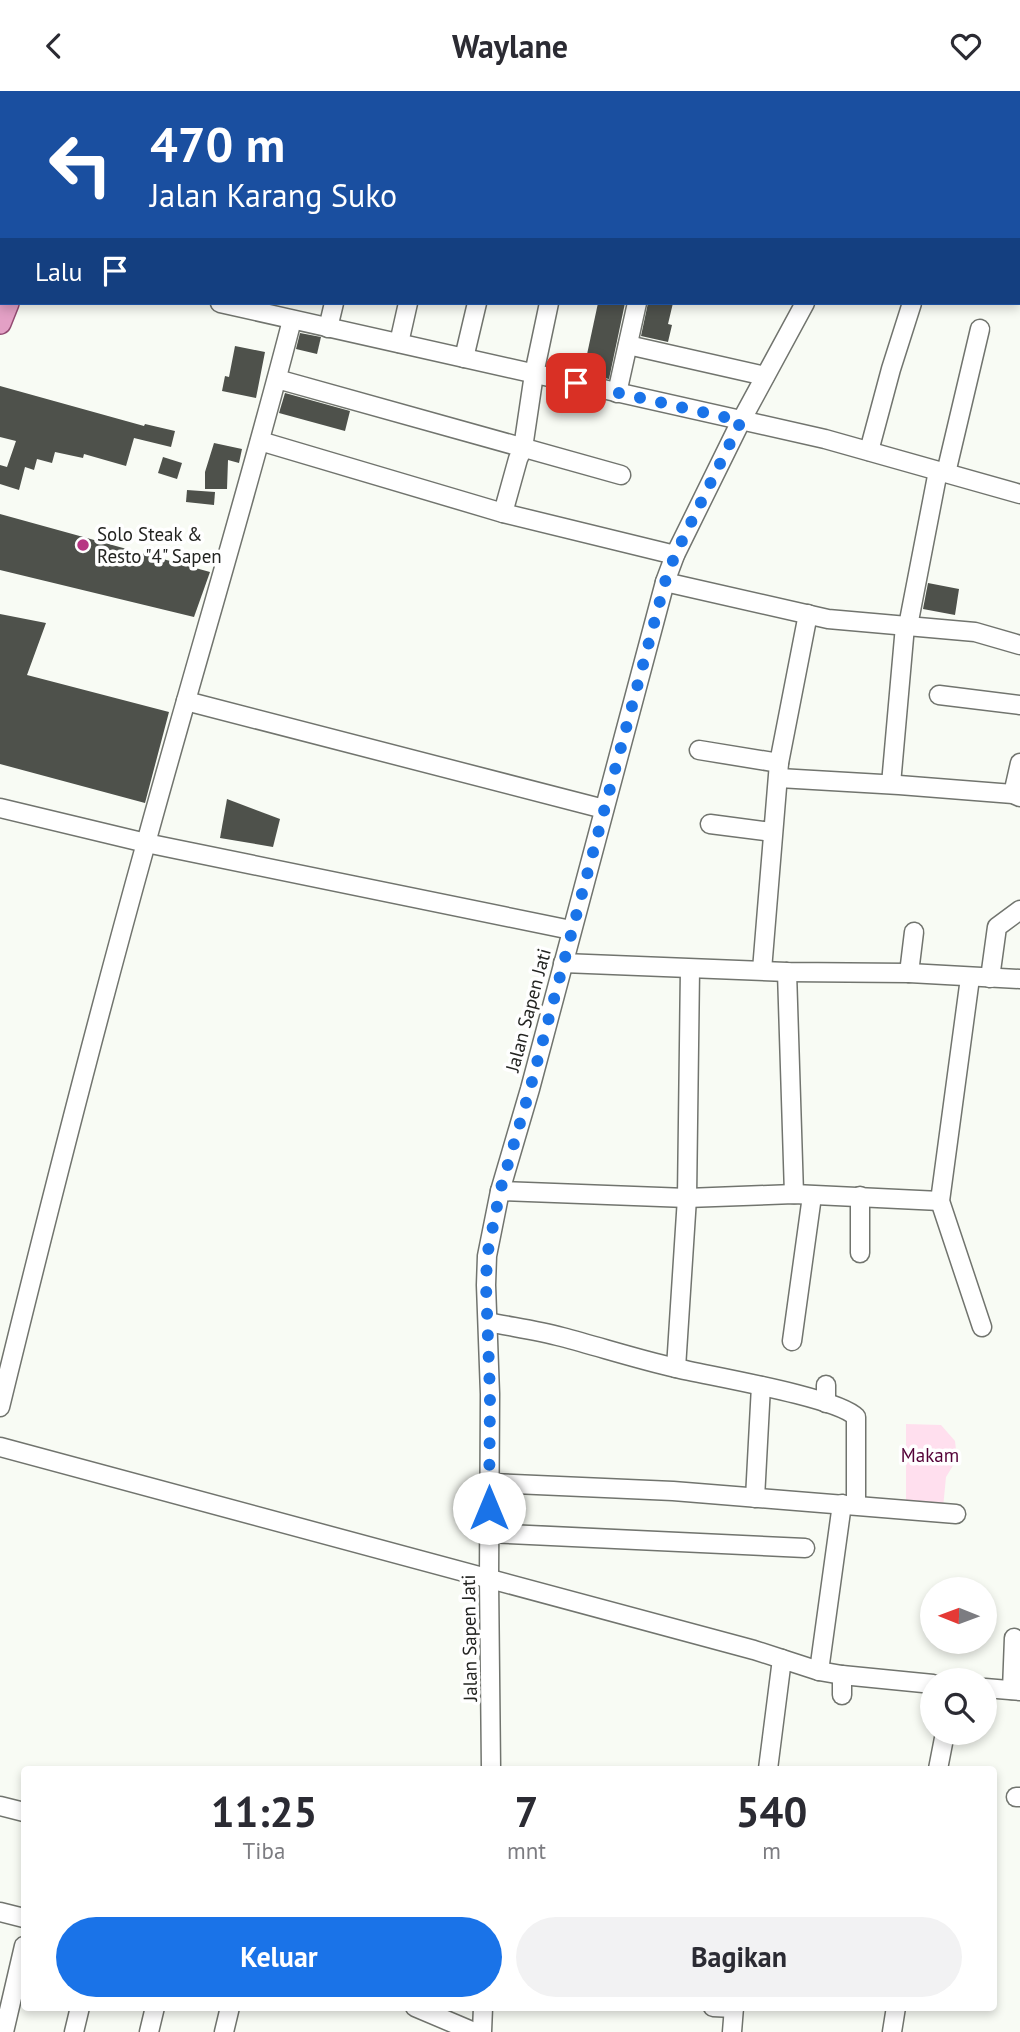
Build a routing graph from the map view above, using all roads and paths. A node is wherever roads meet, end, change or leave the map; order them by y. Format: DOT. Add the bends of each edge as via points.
graph roads {
  1 [pos="7,305"];
  2 [pos="240,305"];
  3 [pos="334,305"];
  4 [pos="408,305"];
  5 [pos="477,305"];
  6 [pos="549,305"];
  7 [pos="637,305"];
  8 [pos="804,305"];
  9 [pos="911,305"];
  10 [pos="269,308"];
  11 [pos="292,320"];
  12 [pos="0,323"];
  13 [pos="328,328"];
  14 [pos="980,329"];
  15 [pos="399,344"];
  16 [pos="628,345"];
  17 [pos="464,358"];
  18 [pos="534,374"];
  19 [pos="765,376"];
  20 [pos="277,379"];
  21 [pos="617,393"];
  22 [pos="741,421"];
  23 [pos="260,440"];
  24 [pos="523,448"];
  25 [pos="869,451"];
  26 [pos="942,472"];
  27 [pos="621,475"];
  28 [pos="1020,493"];
  29 [pos="503,513"];
  30 [pos="675,555"];
  31 [pos="665,582"];
  32 [pos="808,614"];
  33 [pos="906,626"];
  34 [pos="1020,645"];
  35 [pos="939,695"];
  36 [pos="186,701"];
  37 [pos="1020,705"];
  38 [pos="699,750"];
  39 [pos="1020,763"];
  40 [pos="779,771"];
  41 [pos="891,784"];
  42 [pos="1016,795"];
  43 [pos="0,808"];
  44 [pos="604,809"];
  45 [pos="710,824"];
  46 [pos="772,832"];
  47 [pos="146,843"];
  48 [pos="1020,910"];
  49 [pos="570,930"];
  50 [pos="914,932"];
  51 [pos="563,963"];
  52 [pos="690,969"];
  53 [pos="762,971"];
  54 [pos="787,972"];
  55 [pos="909,973"];
  56 [pos="970,978"];
  57 [pos="990,978"];
  58 [pos="1020,979"];
  59 [pos="500,1191"];
  60 [pos="803,1195"];
  61 [pos="860,1196"];
  62 [pos="687,1198"];
  63 [pos="940,1201"];
  64 [pos="860,1253"];
  65 [pos="488,1322"];
  66 [pos="982,1327"];
  67 [pos="792,1341"];
  68 [pos="676,1368"];
  69 [pos="826,1385"];
  70 [pos="761,1386"];
  71 [pos="825,1403"];
  72 [pos="0,1408"];
  73 [pos="0,1447"];
  74 [pos="490,1483"];
  75 [pos="755,1498"];
  76 [pos="849,1505"];
  77 [pos="956,1514"];
  78 [pos="489,1533"];
  79 [pos="805,1548"];
  80 [pos="489,1579"];
  81 [pos="1014,1638"];
  82 [pos="782,1659"];
  83 [pos="819,1671"];
  84 [pos="842,1675"];
  85 [pos="920,1683"];
  86 [pos="997,1689"];
  87 [pos="1016,1690"];
  88 [pos="842,1695"];
  89 [pos="943,1745"];
  90 [pos="491,1766"];
  91 [pos="768,1766"];
  92 [pos="939,1766"];
  93 [pos="0,1806"];
  94 [pos="21,1811"];
  95 [pos="0,1912"];
  96 [pos="21,1917"];
  97 [pos="21,1959"];
  98 [pos="79,2011"];
  99 [pos="154,2011"];
  100 [pos="229,2011"];
  101 [pos="424,2011"];
  102 [pos="483,2011"];
  103 [pos="734,2011"];
  104 [pos="896,2011"];
  105 [pos="4,2032"];
  106 [pos="74,2032"];
  107 [pos="149,2032"];
  108 [pos="224,2032"];
  109 [pos="474,2032"];
  110 [pos="482,2032"];
  111 [pos="733,2032"];
  112 [pos="892,2032"];
  1 -- 12 [label="main road"];
  2 -- 10 [label="street"];
  3 -- 13 [label="street"];
  4 -- 15 [label="street"];
  5 -- 17 [label="street"];
  6 -- 18 [label="street"];
  7 -- 16 [label="street"];
  8 -- 19 [label="street, Jalan Sapen Jati"];
  9 -- 25 [label="street"];
  10 -- 11 [label="street"];
  11 -- 13 [label="street"];
  11 -- 20 [label="street"];
  13 -- 15 [label="street"];
  14 -- 26 [label="street"];
  15 -- 17 [label="street"];
  16 -- 19 [label="street"];
  16 -- 21 [label="street"];
  17 -- 18 [label="street"];
  18 -- 21 [label="street"];
  18 -- 24 [label="street"];
  19 -- 22 [label="street, Jalan Sapen Jati"];
  20 -- 23 [label="street"];
  20 -- 24 [label="street"];
  21 -- 22 [label="street"];
  22 -- 25 [label="street"];
  22 -- 30 [label="street, Jalan Sapen Jati"];
  23 -- 29 [label="street"];
  23 -- 36 [label="street"];
  24 -- 27 [label="street"];
  24 -- 29 [label="street"];
  25 -- 26 [label="street"];
  26 -- 28 [label="street"];
  26 -- 33 [label="street"];
  29 -- 30 [label="street"];
  30 -- 31 [label="street, Jalan Sapen Jati"];
  31 -- 32 [label="street"];
  31 -- 44 [label="street, Jalan Sapen Jati"];
  32 -- 33 [label="street"];
  32 -- 40 [label="street"];
  33 -- 34 [label="street" via="975,632"];
  33 -- 41 [label="street"];
  35 -- 37 [label="street"];
  36 -- 44 [label="street"];
  36 -- 47 [label="street"];
  38 -- 40 [label="street"];
  39 -- 42 [label="street"];
  40 -- 41 [label="street"];
  40 -- 46 [label="street"];
  41 -- 42 [label="street"];
  43 -- 47 [label="street"];
  44 -- 49 [label="street, Jalan Sapen Jati"];
  45 -- 46 [label="street"];
  46 -- 53 [label="street"];
  47 -- 49 [label="street"];
  47 -- 72 [label="street"];
  48 -- 57 [label="street" via="997,927"];
  49 -- 51 [label="street, Jalan Sapen Jati"];
  50 -- 55 [label="street"];
  51 -- 52 [label="street"];
  51 -- 59 [label="street, Jalan Sapen Jati"];
  52 -- 53 [label="street"];
  52 -- 62 [label="street"];
  53 -- 54 [label="street"];
  54 -- 55 [label="street"];
  54 -- 60 [label="street"];
  55 -- 56 [label="street"];
  56 -- 57 [label="street"];
  56 -- 63 [label="street"];
  57 -- 58 [label="street"];
  59 -- 62 [label="street"];
  59 -- 65 [label="street, Jalan Sapen Jati" via="487,1256"];
  60 -- 61 [label="street"];
  60 -- 62 [label="street"];
  60 -- 67 [label="street"];
  61 -- 63 [label="street"];
  61 -- 64 [label="street"];
  62 -- 68 [label="street"];
  63 -- 66 [label="street"];
  65 -- 68 [label="street" via="560,1336"];
  65 -- 74 [label="street, Jalan Sapen Jati"];
  68 -- 70 [label="street"];
  69 -- 71 [label="street"];
  70 -- 71 [label="street"];
  70 -- 75 [label="street"];
  71 -- 76 [label="street" via="856,1417"];
  73 -- 80 [label="street"];
  74 -- 75 [label="street"];
  74 -- 78 [label="street, Jalan Sapen Jati"];
  75 -- 76 [label="street"];
  76 -- 77 [label="street"];
  76 -- 83 [label="street"];
  78 -- 79 [label="street"];
  78 -- 80 [label="street, Jalan Sapen Jati"];
  80 -- 82 [label="street"];
  80 -- 90 [label="street, Jalan Sapen Jati"];
  81 -- 87 [label="street"];
  82 -- 83 [label="street"];
  82 -- 91 [label="street"];
  83 -- 84 [label="street"];
  84 -- 85 [label="street"];
  84 -- 88 [label="street"];
  86 -- 87 [label="street"];
  89 -- 92 [label="street"];
  93 -- 94 [label="street"];
  95 -- 96 [label="street"];
  97 -- 105 [label="street"];
  98 -- 106 [label="street"];
  99 -- 107 [label="street"];
  100 -- 108 [label="street"];
  101 -- 109 [label="street"];
  102 -- 110 [label="street"];
  103 -- 111 [label="street"];
  104 -- 112 [label="street"];
}
